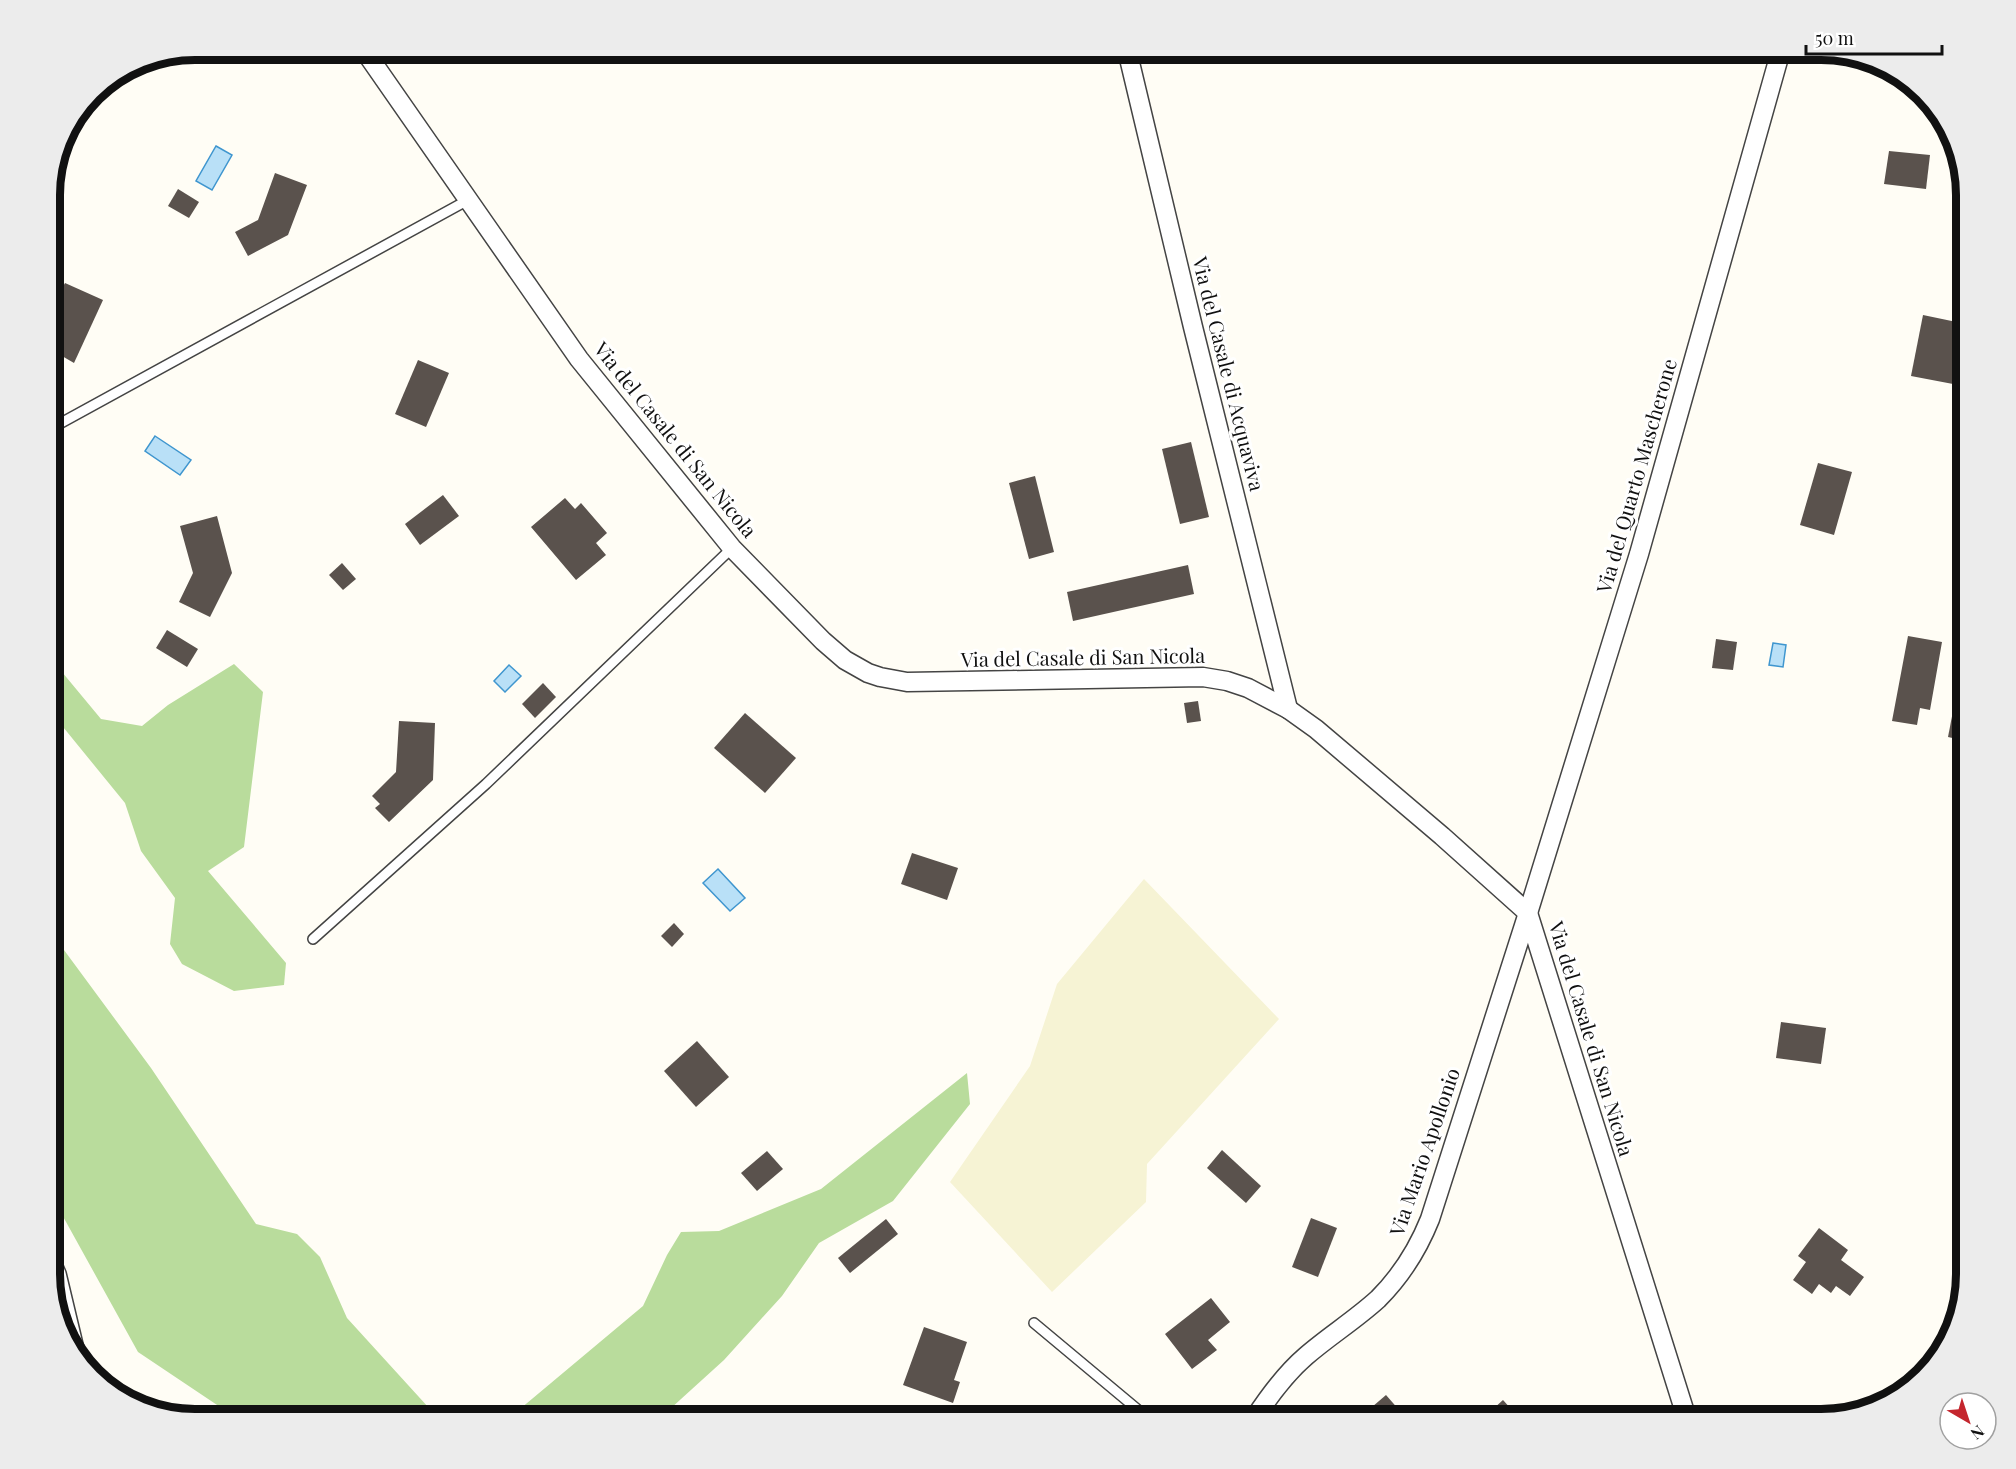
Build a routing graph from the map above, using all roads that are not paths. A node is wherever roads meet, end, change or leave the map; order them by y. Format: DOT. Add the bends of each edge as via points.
graph roads {
  1 [pos="371,60"];
  2 [pos="1129,60"];
  3 [pos="1778,60"];
  4 [pos="468,200"];
  5 [pos="60,424"];
  6 [pos="732,548"];
  7 [pos="1288,710"];
  8 [pos="1528,913"];
  9 [pos="313,939"];
  10 [pos="60,1273"];
  11 [pos="1034,1323"];
  12 [pos="76,1339"];
  13 [pos="1137,1409"];
  14 [pos="1262,1409"];
  15 [pos="1684,1409"];
  1 -- 4 [label="street, Via del Casale di San Nicola"];
  2 -- 7 [label="street, Via del Casale di Acquaviva"];
  3 -- 8 [label="street, Via del Quarto Mascherone" via="1639,554"];
  4 -- 5 [label="lane"];
  4 -- 6 [label="street, Via del Casale di San Nicola" via="579,359"];
  6 -- 7 [label="street, Via del Casale di San Nicola" via="823,641 850,663 880,677 919,683 1203,677 1248,688"];
  6 -- 9 [label="lane" via="486,784"];
  7 -- 8 [label="street, Via del Casale di San Nicola" via="1316,729"];
  8 -- 14 [label="street, Via Mario Apollonio" via="1430,1219 1414,1252 1379,1297 1305,1357"];
  8 -- 15 [label="street, Via del Casale di San Nicola"];
  10 -- 12 [label="lane"];
  11 -- 13 [label="lane"];
}
